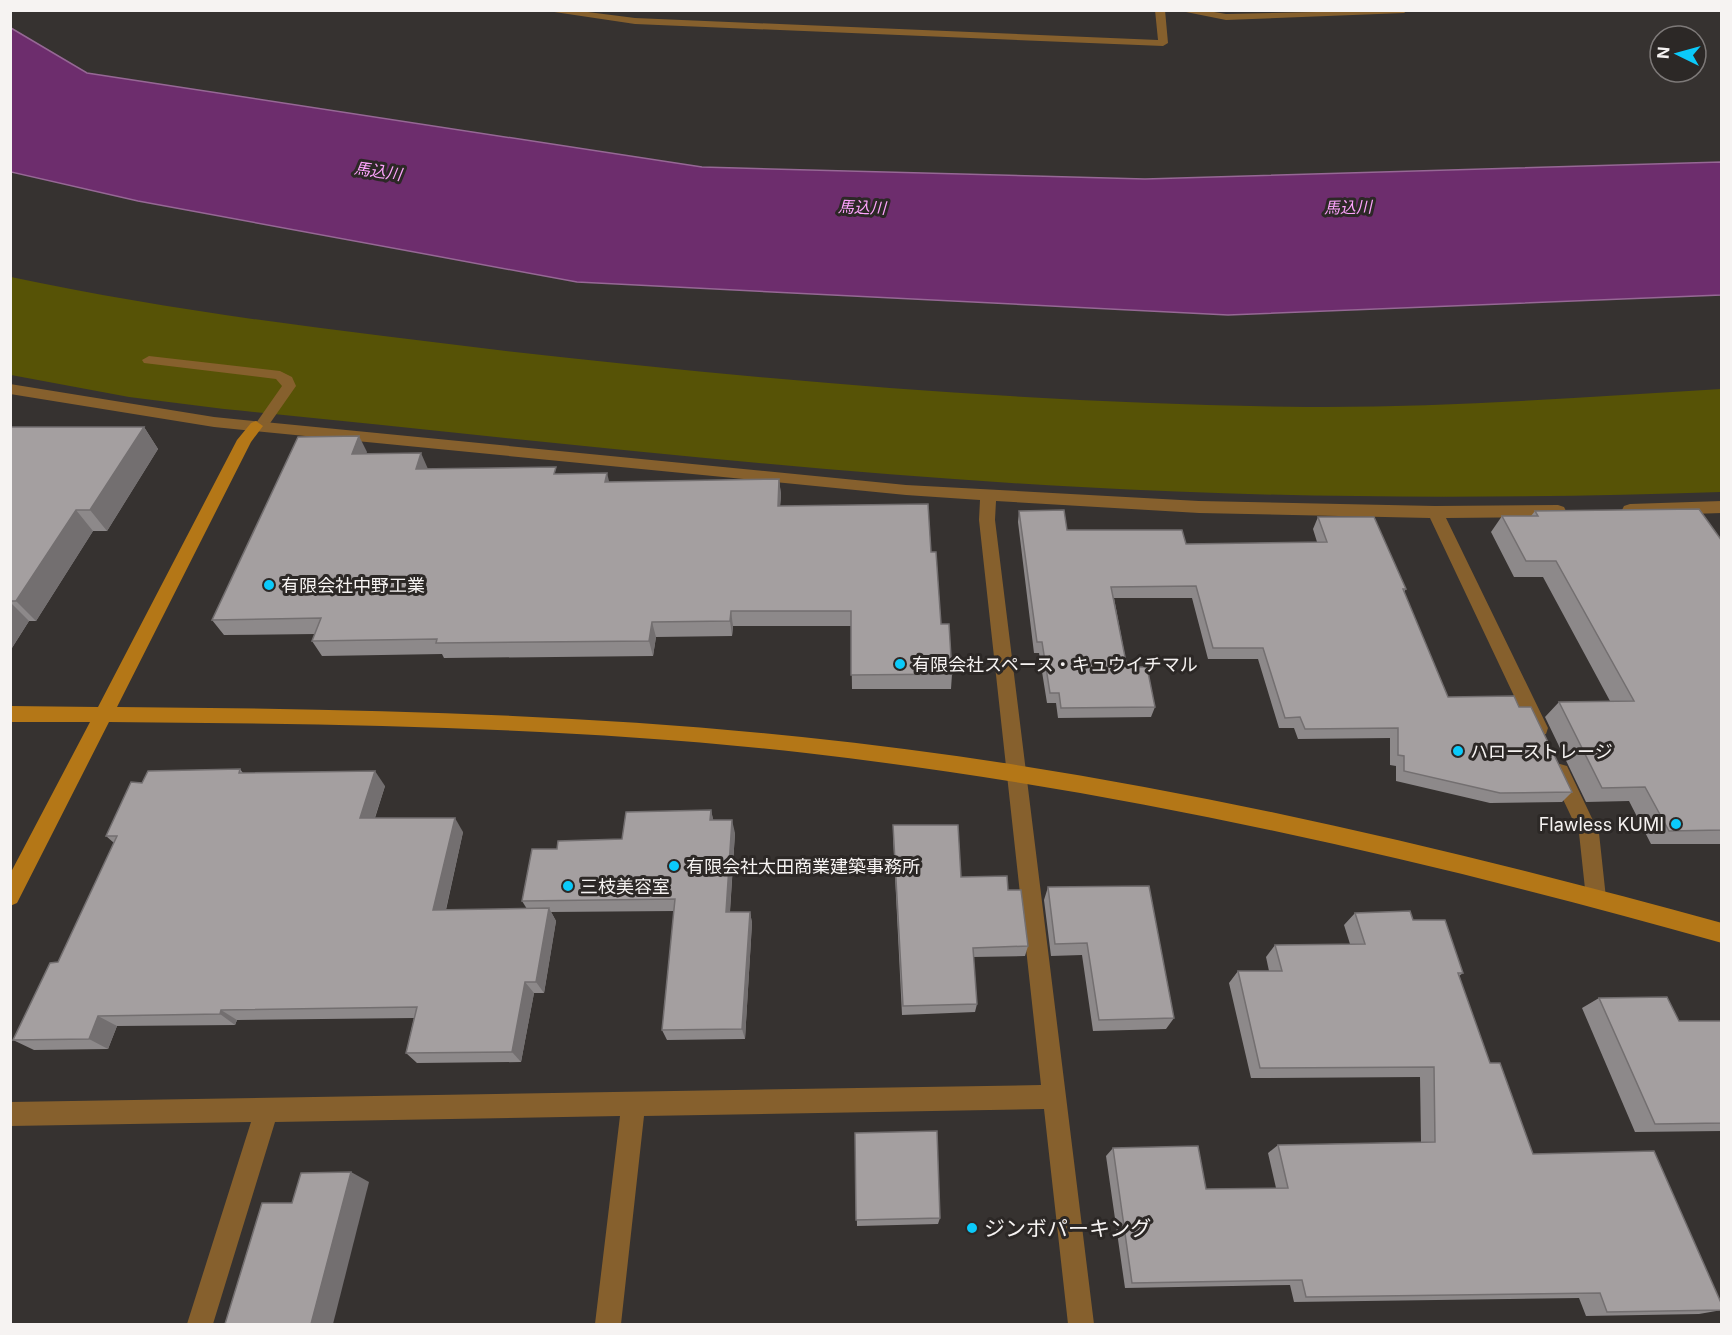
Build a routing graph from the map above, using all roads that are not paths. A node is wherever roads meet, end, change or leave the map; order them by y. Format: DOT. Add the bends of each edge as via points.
graph roads {
  1 [pos="545,10"];
  2 [pos="1160,10"];
  3 [pos="1180,10"];
  4 [pos="1404,10"];
  5 [pos="149,360"];
  6 [pos="10,389"];
  7 [pos="259,426"];
  8 [pos="988,495"];
  9 [pos="1722,507"];
  10 [pos="1611,510"];
  11 [pos="1576,511"];
  12 [pos="1435,512"];
  13 [pos="10,714"];
  14 [pos="103,715"];
  15 [pos="1017,773"];
  16 [pos="10,896"];
  17 [pos="1596,898"];
  18 [pos="1722,933"];
  19 [pos="1054,1097"];
  20 [pos="633,1104"];
  21 [pos="267,1109"];
  22 [pos="10,1114"];
  23 [pos="200,1324"];
  24 [pos="608,1324"];
  25 [pos="1080,1324"];
  1 -- 2 [label="street" via="635,21 1163,43"];
  3 -- 4 [label="street" via="1226,17"];
  5 -- 7 [label="street" via="280,375 289,386"];
  6 -- 7 [label="street" via="155,414"];
  7 -- 8 [label="street"];
  7 -- 14 [label="street" via="245,440"];
  8 -- 12 [label="street" via="1211,507"];
  8 -- 15 [label="street" via="987,520"];
  9 -- 10 [label="street"];
  11 -- 12 [label="street"];
  12 -- 17 [label="street" via="1589,833"];
  13 -- 14 [label="street"];
  14 -- 15 [label="street" via="442,719 585,726 830,748"];
  14 -- 16 [label="street"];
  15 -- 17 [label="street" via="1313,829"];
  15 -- 19 [label="street"];
  17 -- 18 [label="street"];
  19 -- 20 [label="street"];
  19 -- 25 [label="street"];
  20 -- 21 [label="street"];
  20 -- 24 [label="street"];
  21 -- 22 [label="street"];
  21 -- 23 [label="street"];
}
